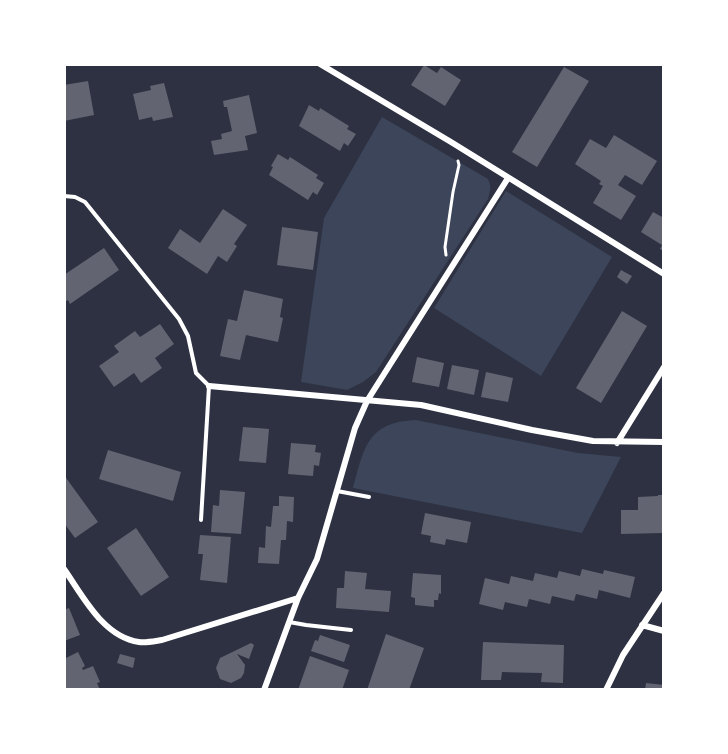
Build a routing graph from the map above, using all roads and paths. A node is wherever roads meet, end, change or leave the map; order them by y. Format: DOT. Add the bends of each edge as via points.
graph roads {
  1 [pos="320,64"];
  2 [pos="451,142"];
  3 [pos="508,178"];
  4 [pos="64,196"];
  5 [pos="447,274"];
  6 [pos="663,274"];
  7 [pos="663,367"];
  8 [pos="209,386"];
  9 [pos="368,401"];
  10 [pos="663,442"];
  11 [pos="617,443"];
  12 [pos="337,491"];
  13 [pos="369,497"];
  14 [pos="201,520"];
  15 [pos="64,569"];
  16 [pos="663,593"];
  17 [pos="298,598"];
  18 [pos="289,621"];
  19 [pos="642,625"];
  20 [pos="351,630"];
  21 [pos="663,631"];
  22 [pos="264,690"];
  23 [pos="606,690"];
  1 -- 2 [label="street"];
  2 -- 3 [label="street"];
  2 -- 5 [label="path" via="459,165 445,247"];
  3 -- 5 [label="street"];
  3 -- 6 [label="street"];
  4 -- 8 [label="lane" via="85,202 179,319 188,336 196,373"];
  5 -- 9 [label="street"];
  7 -- 11 [label="street"];
  8 -- 9 [label="street"];
  8 -- 14 [label="lane"];
  9 -- 11 [label="street" via="421,405 532,430"];
  9 -- 12 [label="street" via="355,428"];
  10 -- 11 [label="street"];
  12 -- 13 [label="lane"];
  12 -- 17 [label="street" via="317,559"];
  15 -- 17 [label="street" via="104,624 141,643"];
  16 -- 19 [label="street"];
  17 -- 18 [label="street"];
  18 -- 20 [label="lane"];
  18 -- 22 [label="street"];
  19 -- 21 [label="street"];
  19 -- 23 [label="street"];
}
